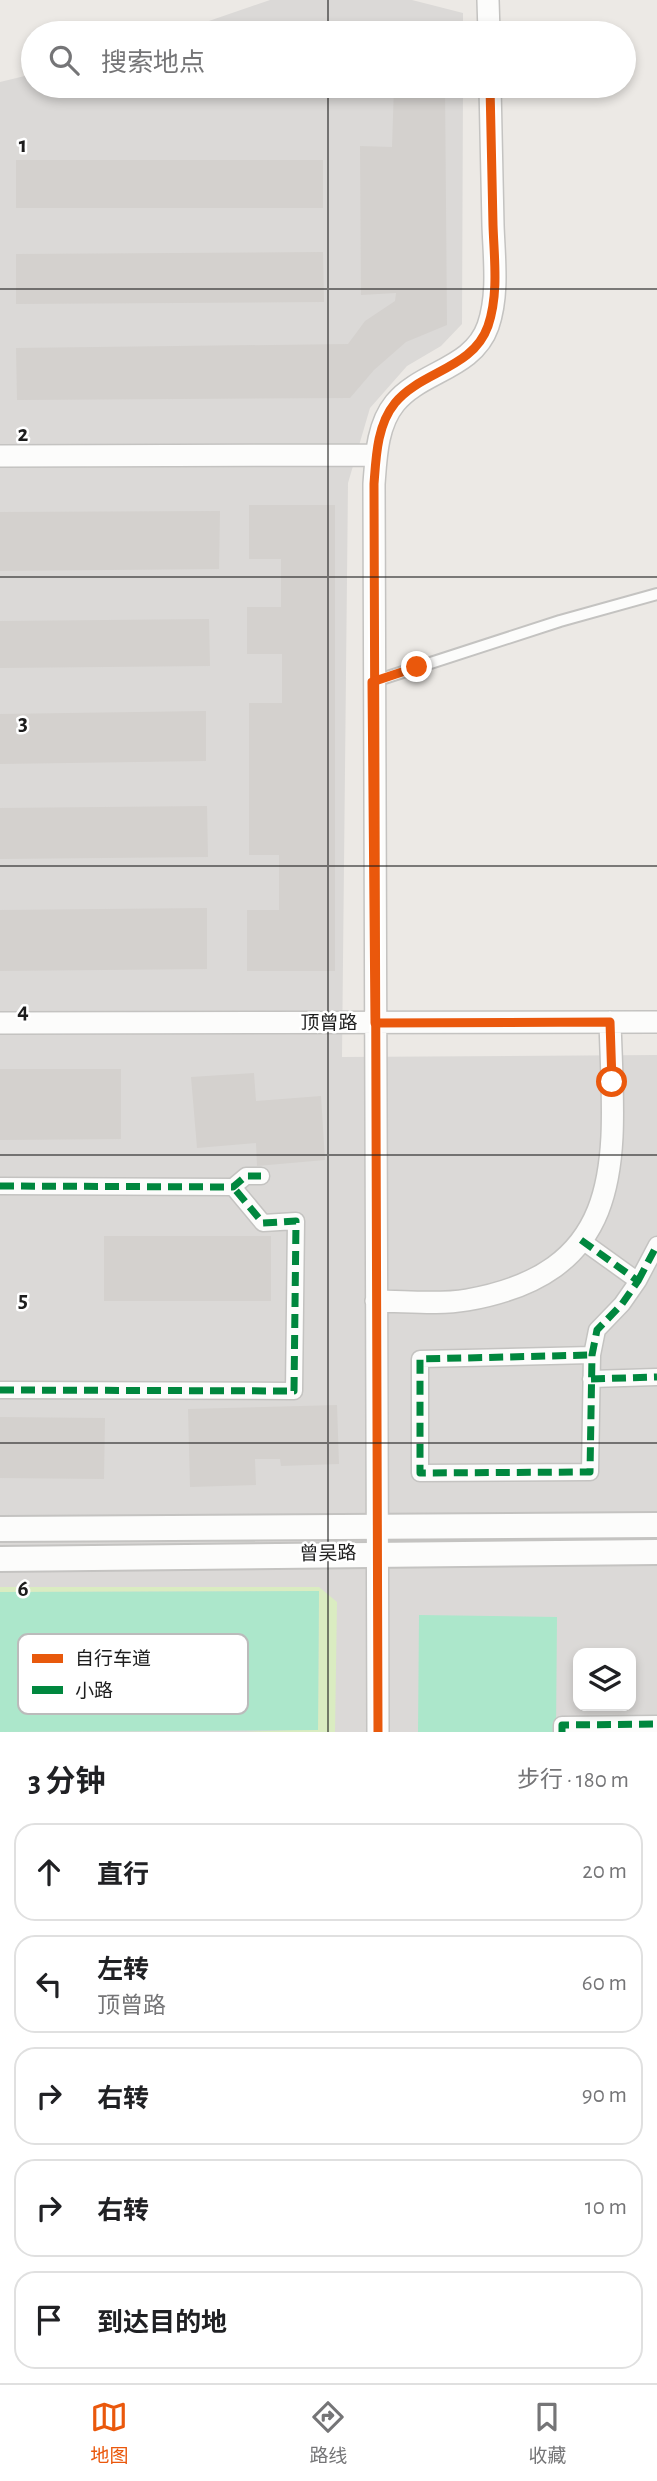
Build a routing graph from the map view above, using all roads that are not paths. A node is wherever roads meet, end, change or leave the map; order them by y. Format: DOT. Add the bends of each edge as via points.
graph roads {
  1 [pos="488,0"];
  2 [pos="489,21"];
  3 [pos="490,98"];
  4 [pos="376,455"];
  5 [pos="0,456"];
  6 [pos="657,594"];
  7 [pos="372,682"];
  8 [pos="610,1022"];
  9 [pos="657,1022"];
  10 [pos="0,1023"];
  11 [pos="375,1023"];
  12 [pos="261,1176"];
  13 [pos="0,1186"];
  14 [pos="233,1187"];
  15 [pos="581,1240"];
  16 [pos="657,1245"];
  17 [pos="638,1281"];
  18 [pos="376,1301"];
  19 [pos="592,1355"];
  20 [pos="657,1377"];
  21 [pos="591,1379"];
  22 [pos="0,1390"];
  23 [pos="657,1525"];
  24 [pos="377,1526"];
  25 [pos="0,1529"];
  26 [pos="657,1552"];
  27 [pos="377,1554"];
  28 [pos="0,1559"];
  29 [pos="657,1724"];
  30 [pos="378,1732"];
  31 [pos="562,1732"];
  1 -- 2 [label="street"];
  3 -- 4 [label="street" via="495,281 488,327 457,364 417,383 394,404"];
  4 -- 5 [label="street"];
  4 -- 7 [label="street"];
  6 -- 7 [label="lane"];
  7 -- 11 [label="street"];
  8 -- 9 [label="street, 顶曾路"];
  8 -- 11 [label="street, 顶曾路"];
  8 -- 15 [label="street" via="613,1139 608,1183 592,1227"];
  10 -- 11 [label="street, 顶曾路"];
  11 -- 18 [label="street"];
  12 -- 14 [label="street" via="246,1176"];
  13 -- 14 [label="street"];
  14 -- 22 [label="street" via="263,1223 296,1221 294,1391"];
  15 -- 17 [label="street"];
  15 -- 18 [label="street" via="545,1275 515,1287 465,1300"];
  16 -- 17 [label="street"];
  17 -- 19 [label="street" via="597,1330"];
  18 -- 24 [label="street"];
  19 -- 21 [label="street"];
  19 -- 21 [label="street" via="420,1359 420,1473 590,1472"];
  20 -- 21 [label="street"];
  23 -- 24 [label="street, 曾吴路"];
  24 -- 25 [label="street, 曾吴路"];
  24 -- 27 [label="street"];
  26 -- 27 [label="street, 曾吴路"];
  27 -- 28 [label="street, 曾吴路"];
  27 -- 30 [label="street"];
  29 -- 31 [label="street" via="562,1725"];
}
